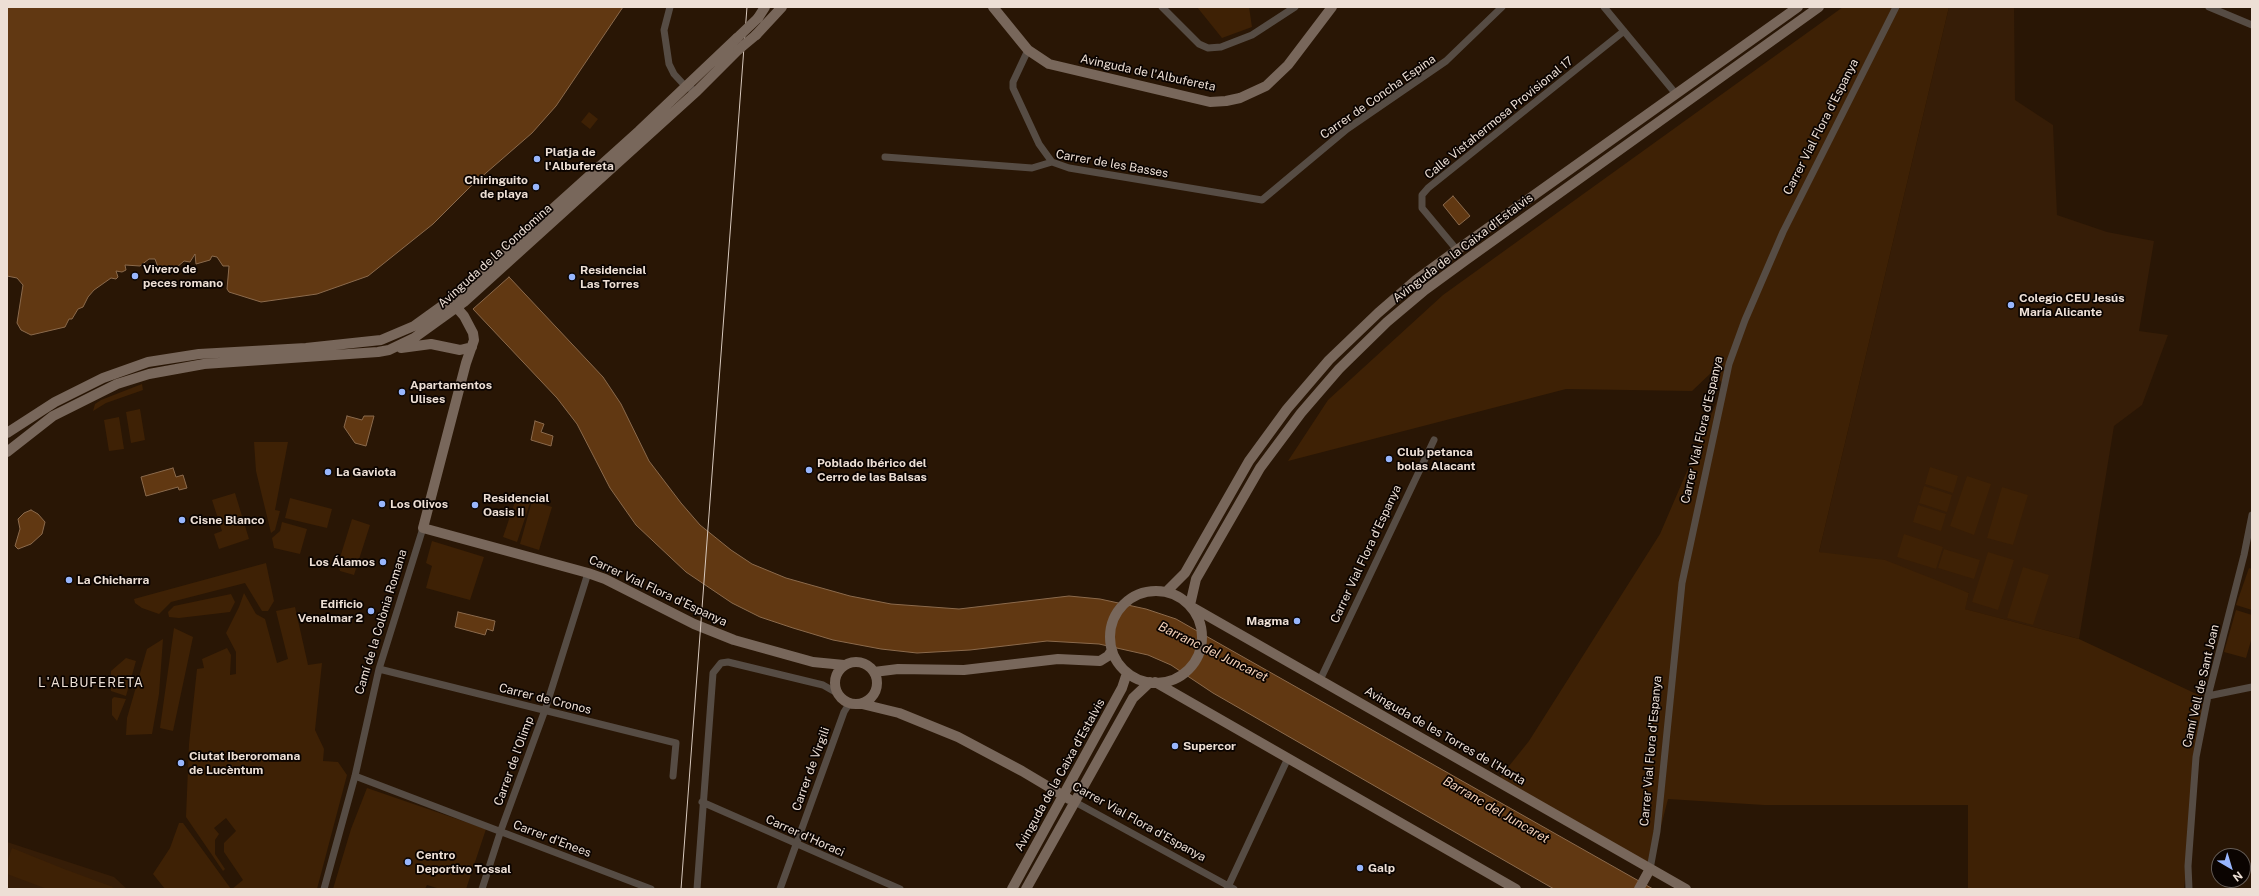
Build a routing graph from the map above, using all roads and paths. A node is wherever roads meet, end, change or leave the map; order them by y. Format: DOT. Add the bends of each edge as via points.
graph roads {
  1 [pos="670,7"];
  2 [pos="765,7"];
  3 [pos="782,7"];
  4 [pos="993,7"];
  5 [pos="1162,7"];
  6 [pos="1295,7"];
  7 [pos="1332,7"];
  8 [pos="1502,7"];
  9 [pos="1604,7"];
  10 [pos="1798,7"];
  11 [pos="1819,7"];
  12 [pos="1896,7"];
  13 [pos="2210,7"];
  14 [pos="2252,25"];
  15 [pos="1624,31"];
  16 [pos="1028,50"];
  17 [pos="686,87"];
  18 [pos="697,91"];
  19 [pos="1676,94"];
  20 [pos="885,157"];
  21 [pos="1052,162"];
  22 [pos="1262,200"];
  23 [pos="1457,250"];
  24 [pos="499,263"];
  25 [pos="460,302"];
  26 [pos="472,347"];
  27 [pos="389,350"];
  28 [pos="460,350"];
  29 [pos="466,363"];
  30 [pos="7,433"];
  31 [pos="1434,440"];
  32 [pos="7,452"];
  33 [pos="2252,515"];
  34 [pos="423,528"];
  35 [pos="588,572"];
  36 [pos="1166,592"];
  37 [pos="1191,606"];
  38 [pos="1112,650"];
  39 [pos="813,662"];
  40 [pos="844,665"];
  41 [pos="379,669"];
  42 [pos="874,672"];
  43 [pos="1127,673"];
  44 [pos="834,680"];
  45 [pos="1320,680"];
  46 [pos="1153,682"];
  47 [pos="2252,687"];
  48 [pos="837,693"];
  49 [pos="2208,696"];
  50 [pos="849,704"];
  51 [pos="862,704"];
  52 [pos="545,710"];
  53 [pos="1288,758"];
  54 [pos="355,776"];
  55 [pos="673,776"];
  56 [pos="1064,796"];
  57 [pos="702,802"];
  58 [pos="1075,802"];
  59 [pos="501,830"];
  60 [pos="796,844"];
  61 [pos="1650,869"];
  62 [pos="1641,885"];
  63 [pos="1230,888"];
  64 [pos="324,889"];
  65 [pos="482,889"];
  66 [pos="651,889"];
  67 [pos="697,889"];
  68 [pos="780,889"];
  69 [pos="900,889"];
  70 [pos="1012,889"];
  71 [pos="1026,889"];
  72 [pos="1516,889"];
  73 [pos="1686,889"];
  74 [pos="2189,889"];
  1 -- 17 [label="street" via="664,30 669,64"];
  2 -- 17 [label="main road, Avinguda de la Condomina, bridge" via="758,18"];
  3 -- 18 [label="main road, Avinguda de la Condomina, bridge"];
  4 -- 16 [label="main road, Avinguda de l'Albufereta"];
  5 -- 6 [label="street" via="1199,44 1208,48 1225,46 1252,35"];
  7 -- 16 [label="main road, Avinguda de l'Albufereta" via="1301,50 1276,78 1253,93 1226,101 1210,102 1060,68 1036,57"];
  8 -- 22 [label="street, Carrer de Concha Espina" via="1446,61 1347,129"];
  9 -- 15 [label="street"];
  10 -- 19 [label="main road, Avinguda de la Caixa d'Estalvis"];
  11 -- 37 [label="main road, Avinguda de la Caixa d'Estalvis" via="1454,268 1386,322 1339,369 1301,413 1260,468 1196,579"];
  12 -- 61 [label="street, Carrer Vial Flora d'Espanya" via="1783,232 1729,364 1682,583 1657,831"];
  13 -- 14 [label="street"];
  15 -- 19 [label="street"];
  15 -- 23 [label="street, Calle Vistahermosa Provisional 17" via="1422,195 1422,208"];
  16 -- 21 [label="street" via="1013,82 1013,88 1039,144"];
  17 -- 18 [label="street"];
  17 -- 24 [label="main road, Avinguda de la Condomina"];
  18 -- 24 [label="main road, Avinguda de la Condomina"];
  19 -- 23 [label="main road, Avinguda de la Caixa d'Estalvis"];
  20 -- 21 [label="street, Carrer de les Basses" via="1032,168"];
  21 -- 22 [label="street, Carrer de les Basses" via="1068,168"];
  23 -- 36 [label="main road, Avinguda de la Caixa d'Estalvis" via="1389,303 1330,360 1288,409 1249,461 1185,573"];
  24 -- 25 [label="main road, Avinguda de la Condomina"];
  25 -- 26 [label="main road" via="473,333"];
  25 -- 27 [label="main road, Avinguda de la Condomina" via="414,338"];
  25 -- 30 [label="main road, Avinguda de la Condomina" via="444,306 414,326 381,340 306,348 198,354 148,362 103,378 55,402"];
  26 -- 28 [label="main road"];
  26 -- 29 [label="main road, Camí de la Colònia Romana"];
  27 -- 28 [label="main road" via="431,344"];
  27 -- 32 [label="main road, Avinguda de la Condomina" via="204,364 149,374 117,384 53,416"];
  28 -- 29 [label="main road"];
  29 -- 34 [label="main road, Camí de la Colònia Romana"];
  31 -- 45 [label="street, Carrer Vial Flora d'Espanya"];
  33 -- 49 [label="street, Camí Vell de Sant Joan"];
  34 -- 35 [label="main road, Carrer Vial Flora d'Espanya"];
  34 -- 41 [label="street, Camí de la Colònia Romana"];
  35 -- 39 [label="main road, Carrer Vial Flora d'Espanya" via="694,624 734,640"];
  35 -- 52 [label="street, Carrer de l'Olimp"];
  36 -- 37 [label="main road" via="1179,596"];
  36 -- 38 [label="main road" via="1152,591 1131,598 1122,606 1112,623"];
  37 -- 45 [label="main road, Avinguda de les Torres de l'Horta"];
  37 -- 46 [label="main road" via="1201,625 1203,640 1197,658 1189,670 1179,677 1166,682"];
  38 -- 42 [label="main road" via="1100,661 1058,659 964,670 898,669"];
  38 -- 43 [label="main road" via="1118,663"];
  39 -- 40 [label="main road, Carrer Vial Flora d'Espanya"];
  39 -- 44 [label="main road, Carrer Vial Flora d'Espanya"];
  40 -- 42 [label="main road" via="862,662"];
  40 -- 44 [label="main road"];
  41 -- 52 [label="street, Carrer de Cronos"];
  41 -- 54 [label="street, Camí de la Colònia Romana"];
  42 -- 51 [label="main road" via="878,682 877,690"];
  43 -- 46 [label="main road" via="1141,680"];
  43 -- 56 [label="main road, Avinguda de la Caixa d'Estalvis" via="1122,688"];
  44 -- 48 [label="main road"];
  45 -- 61 [label="main road, Avinguda de les Torres de l'Horta"];
  46 -- 53 [label="main road"];
  46 -- 58 [label="main road" via="1133,698"];
  47 -- 49 [label="street"];
  48 -- 50 [label="main road"];
  48 -- 57 [label="street" via="823,685 728,662 721,663 713,673"];
  49 -- 74 [label="street, Camí Vell de Sant Joan" via="2196,757 2188,866"];
  50 -- 51 [label="main road"];
  50 -- 60 [label="street, Carrer de Virgili"];
  51 -- 56 [label="main road, Carrer Vial Flora d'Espanya" via="899,713 958,738"];
  52 -- 55 [label="street, Carrer de Cronos" via="676,743"];
  52 -- 59 [label="street, Carrer de l'Olimp"];
  53 -- 63 [label="street, Carrer Vial Flora d'Espanya"];
  53 -- 72 [label="main road"];
  54 -- 59 [label="street, Carrer d'Enees"];
  54 -- 64 [label="street, Camí de la Colònia Romana"];
  56 -- 58 [label="main road, Carrer Vial Flora d'Espanya"];
  56 -- 70 [label="main road, Avinguda de la Caixa d'Estalvis"];
  57 -- 60 [label="street, Carrer d'Horaci"];
  57 -- 67 [label="street"];
  58 -- 63 [label="street, Carrer Vial Flora d'Espanya"];
  58 -- 71 [label="main road"];
  59 -- 65 [label="street, Carrer de l'Olimp"];
  59 -- 66 [label="street, Carrer d'Enees"];
  60 -- 68 [label="street, Carrer de Virgili"];
  60 -- 69 [label="street, Carrer d'Horaci"];
  61 -- 62 [label="main road, Carrer Vial Flora d'Espanya"];
  61 -- 73 [label="main road, Avinguda de les Torres de l'Horta"];
}
